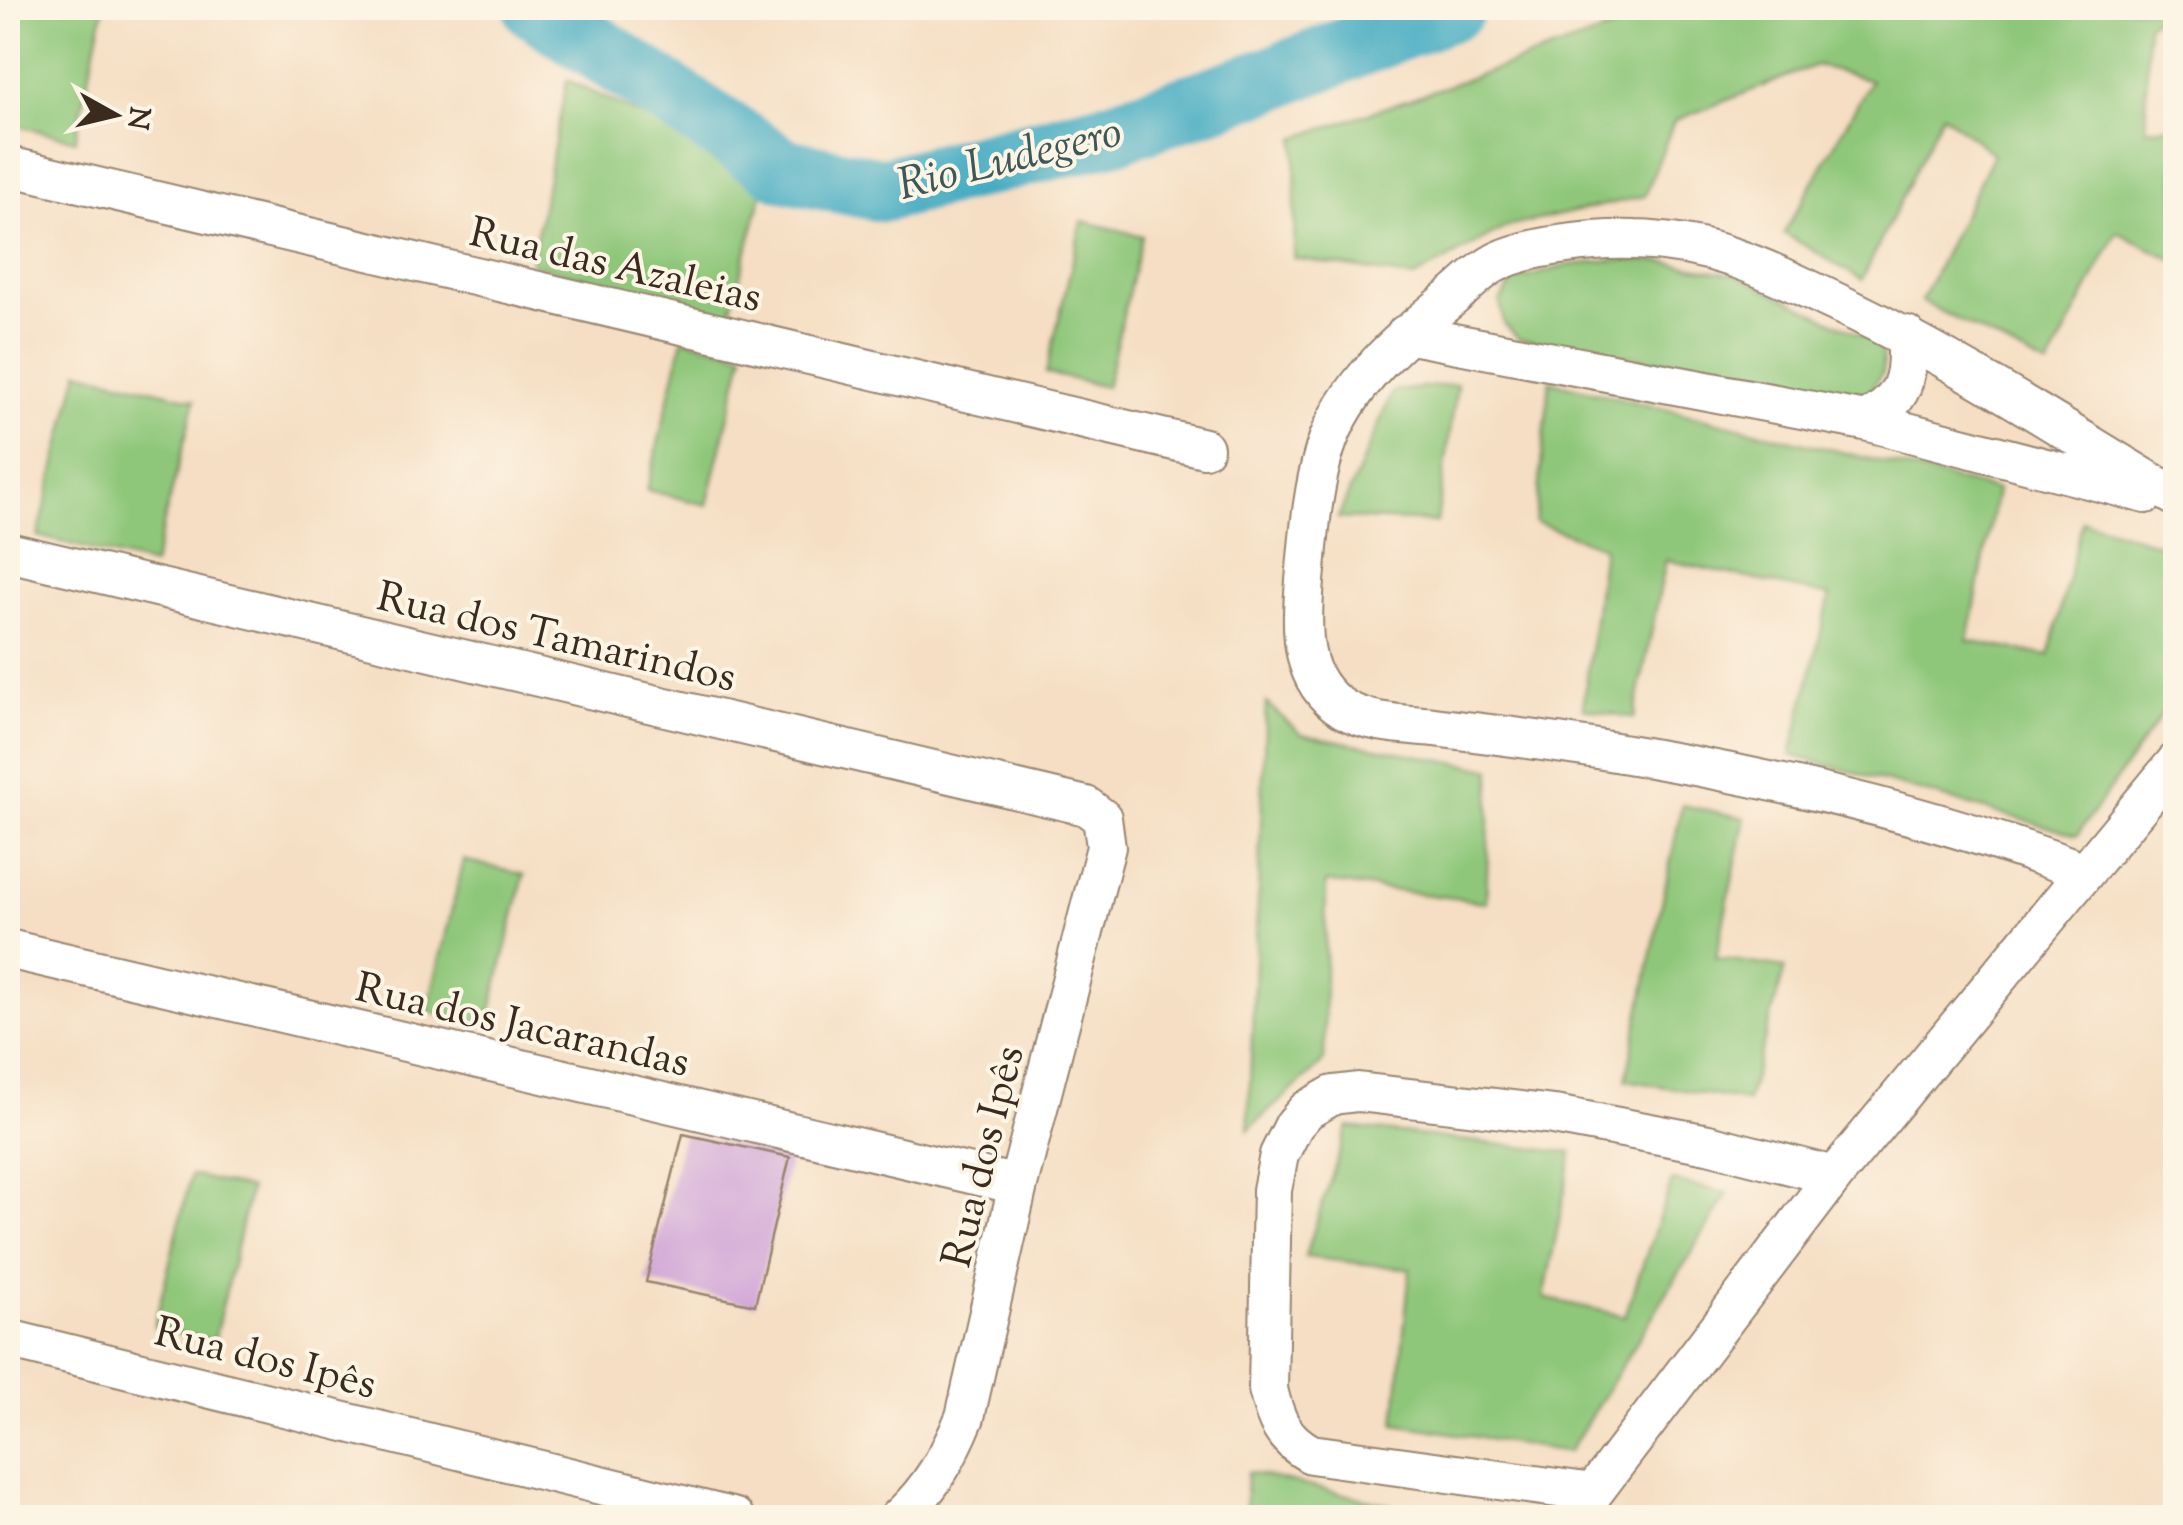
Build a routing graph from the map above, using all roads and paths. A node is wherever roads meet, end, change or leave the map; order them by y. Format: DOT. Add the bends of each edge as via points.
graph roads {
  1 [pos="8,166"];
  2 [pos="1495,262"];
  3 [pos="1406,334"];
  4 [pos="1906,335"];
  5 [pos="1497,351"];
  6 [pos="1865,421"];
  7 [pos="1204,448"];
  8 [pos="2176,500"];
  9 [pos="8,552"];
  10 [pos="2176,762"];
  11 [pos="1086,806"];
  12 [pos="2082,871"];
  13 [pos="8,949"];
  14 [pos="1834,1176"];
  15 [pos="1018,1185"];
  16 [pos="8,1338"];
  17 [pos="1586,1505"];
  18 [pos="736,1518"];
  19 [pos="899,1518"];
  1 -- 7 [label="street, Rua das Azaleias"];
  2 -- 3 [label="street"];
  2 -- 4 [label="street" via="1600,240 1696,245 1751,262"];
  2 -- 5 [label="street" via="1480,288 1476,315 1479,332"];
  3 -- 5 [label="street"];
  3 -- 12 [label="street" via="1341,412 1313,504 1301,629 1319,686 1340,707 1391,722 1560,743 1746,777 1938,822"];
  4 -- 6 [label="street" via="1899,394"];
  4 -- 8 [label="street"];
  5 -- 6 [label="street"];
  6 -- 8 [label="street"];
  9 -- 11 [label="street, Rua dos Tamarindos"];
  10 -- 12 [label="street"];
  11 -- 15 [label="street, Rua dos Ipês" via="1102,818 1106,847"];
  12 -- 14 [label="street"];
  13 -- 15 [label="street, Rua dos Jacarandas"];
  14 -- 17 [label="street"];
  14 -- 17 [label="street" via="1554,1115 1358,1092 1333,1096 1294,1125 1272,1190 1268,1389 1285,1436 1311,1454"];
  15 -- 19 [label="street, Rua dos Ipês" via="965,1417 929,1487"];
  16 -- 18 [label="street, Rua dos Ipês"];
}
